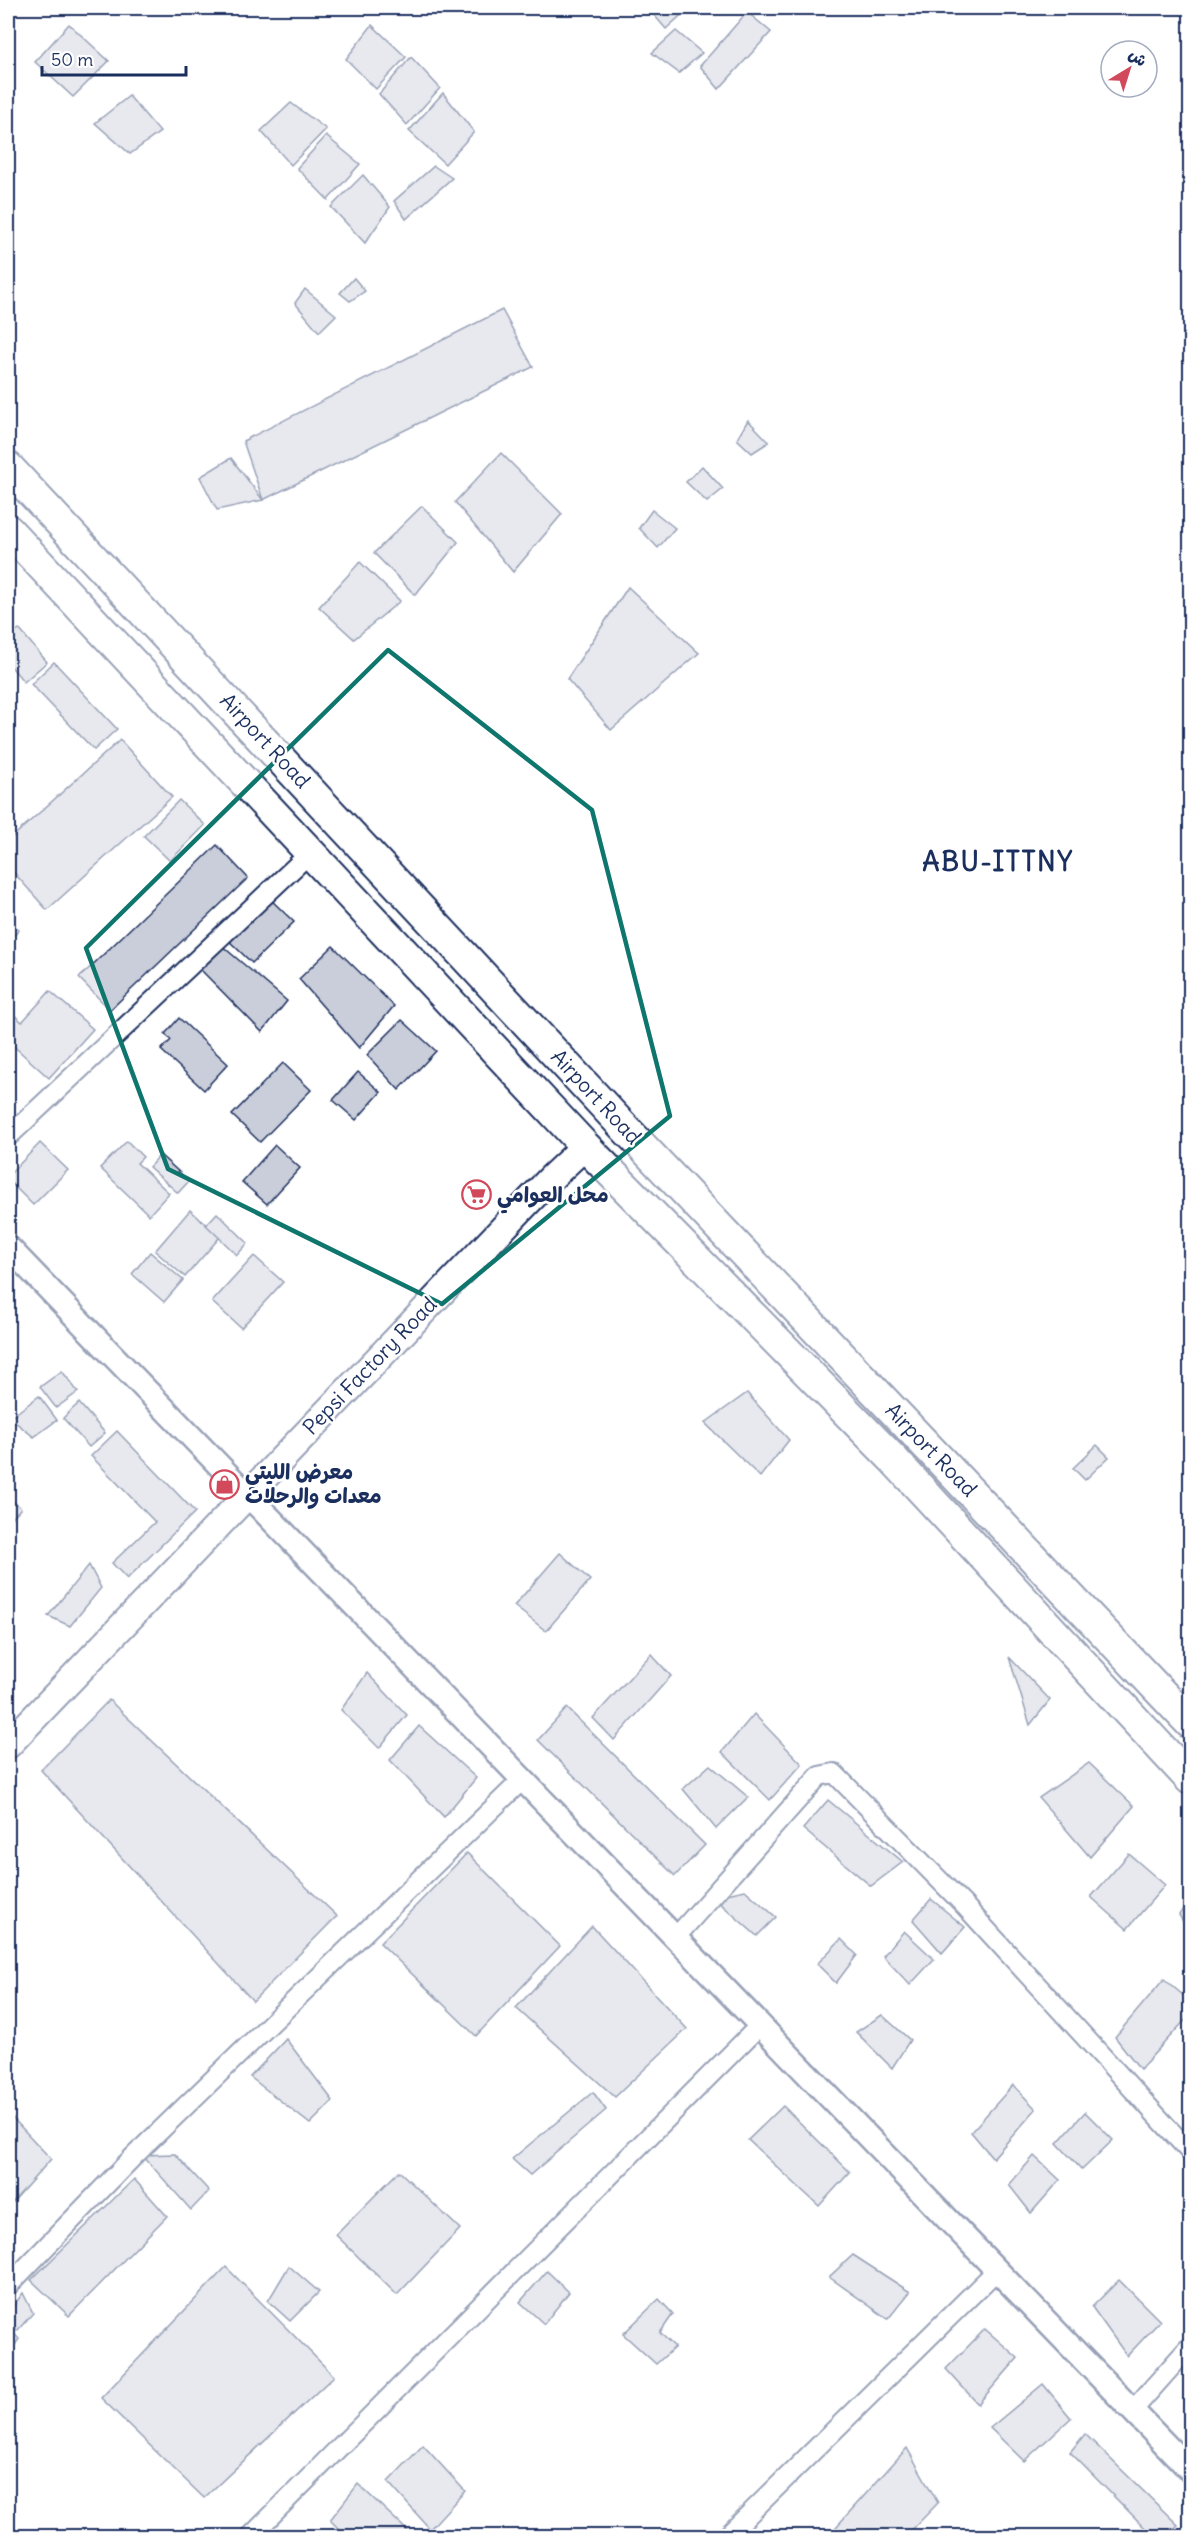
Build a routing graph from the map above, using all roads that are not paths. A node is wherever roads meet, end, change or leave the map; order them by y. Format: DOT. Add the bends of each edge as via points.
graph roads {
  1 [pos="8,467"];
  2 [pos="8,531"];
  3 [pos="310,852"];
  4 [pos="8,1137"];
  5 [pos="585,1146"];
  6 [pos="8,1249"];
  7 [pos="247,1494"];
  8 [pos="1191,1723"];
  9 [pos="8,1745"];
  10 [pos="1191,1779"];
  11 [pos="522,1780"];
  12 [pos="675,1938"];
  13 [pos="761,2024"];
  14 [pos="1191,2152"];
  15 [pos="998,2269"];
  16 [pos="8,2286"];
  17 [pos="1191,2346"];
  18 [pos="1133,2410"];
  19 [pos="1191,2470"];
  20 [pos="251,2536"];
  21 [pos="727,2536"];
  1 -- 8 [label="highway, Airport Road" via="621,1124"];
  2 -- 3 [label="highway, Airport Road"];
  3 -- 4 [label="street"];
  3 -- 5 [label="highway, Airport Road"];
  5 -- 7 [label="main road, Pepsi Factory Road"];
  5 -- 10 [label="highway, Airport Road" via="885,1451"];
  6 -- 7 [label="street"];
  7 -- 9 [label="main road, Pepsi Factory Road"];
  7 -- 11 [label="street"];
  11 -- 12 [label="street"];
  11 -- 16 [label="street" via="142,2148"];
  12 -- 13 [label="street"];
  12 -- 14 [label="street" via="819,1776 834,1773 963,1904"];
  13 -- 15 [label="street"];
  13 -- 20 [label="street"];
  15 -- 18 [label="street"];
  15 -- 21 [label="street"];
  17 -- 18 [label="street"];
  18 -- 19 [label="street"];
}
